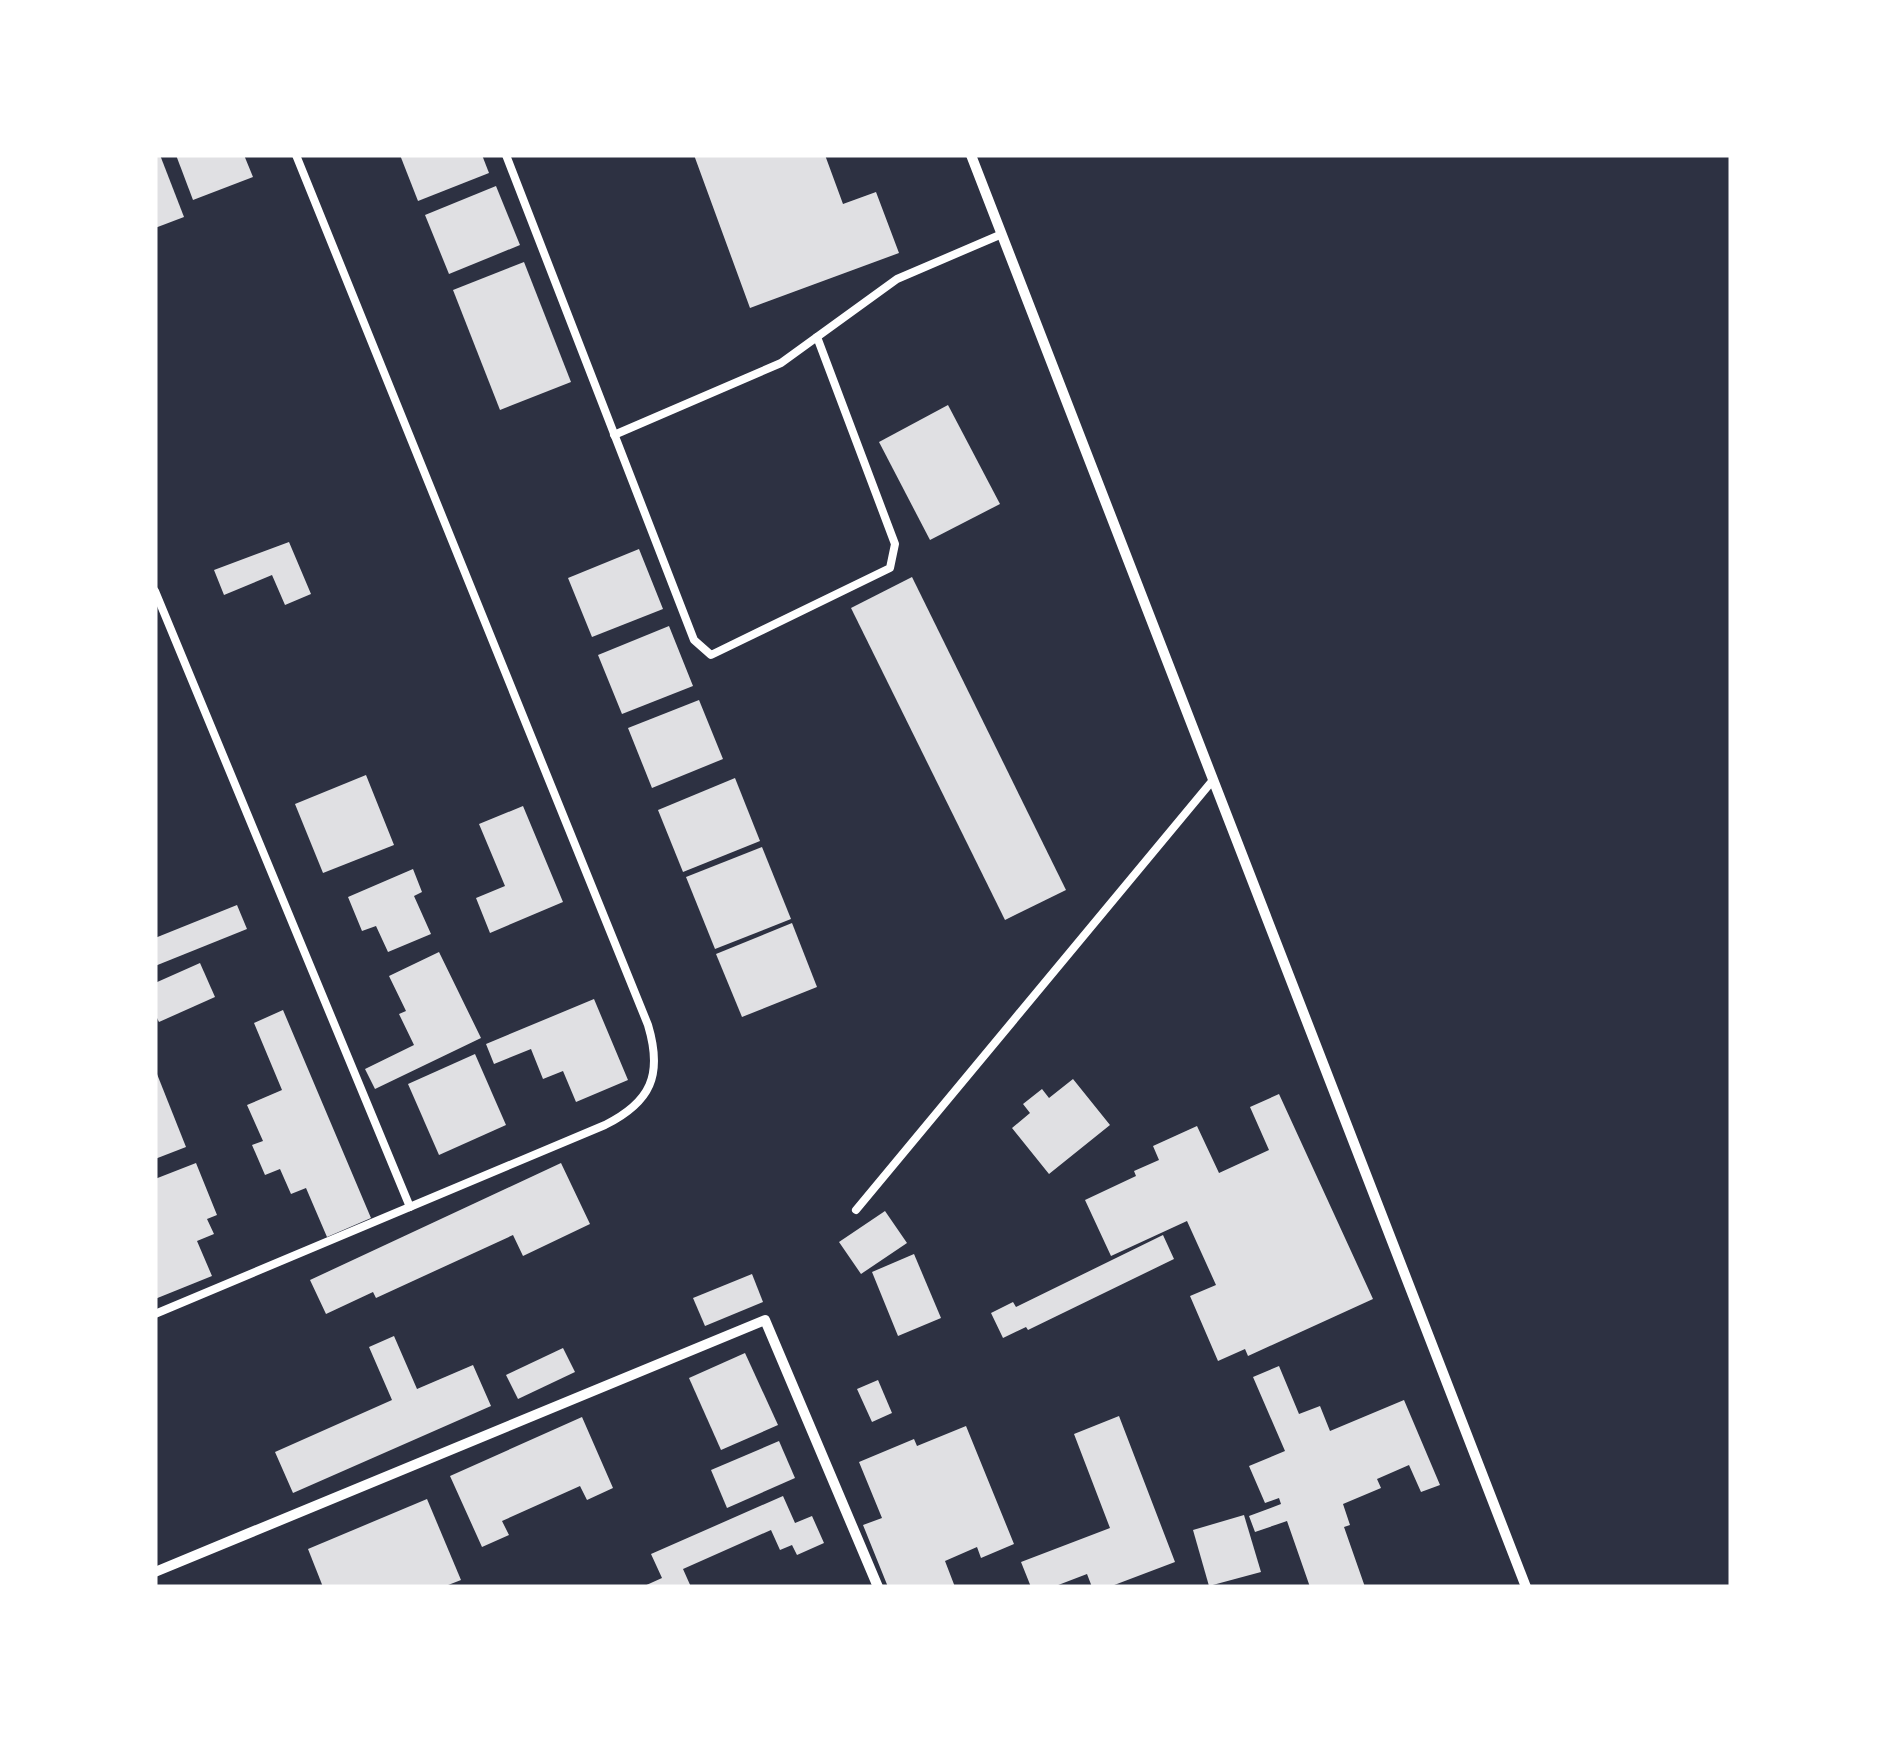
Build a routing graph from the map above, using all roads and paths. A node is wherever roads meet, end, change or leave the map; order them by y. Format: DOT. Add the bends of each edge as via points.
graph roads {
  1 [pos="296,155"];
  2 [pos="506,155"];
  3 [pos="971,155"];
  4 [pos="1002,234"];
  5 [pos="817,337"];
  6 [pos="614,435"];
  7 [pos="155,591"];
  8 [pos="1213,780"];
  9 [pos="410,1208"];
  10 [pos="856,1210"];
  11 [pos="155,1314"];
  12 [pos="155,1572"];
  13 [pos="878,1587"];
  14 [pos="1526,1587"];
  1 -- 9 [label="lane" via="654,1046 652,1078 630,1112"];
  2 -- 6 [label="lane"];
  3 -- 4 [label="street"];
  4 -- 5 [label="lane" via="897,279"];
  4 -- 8 [label="street"];
  5 -- 6 [label="lane" via="781,363"];
  5 -- 6 [label="lane" via="895,544 890,568 712,655 694,640"];
  7 -- 9 [label="lane"];
  8 -- 10 [label="lane"];
  8 -- 14 [label="street"];
  9 -- 11 [label="lane"];
  12 -- 13 [label="street" via="765,1320"];
}
